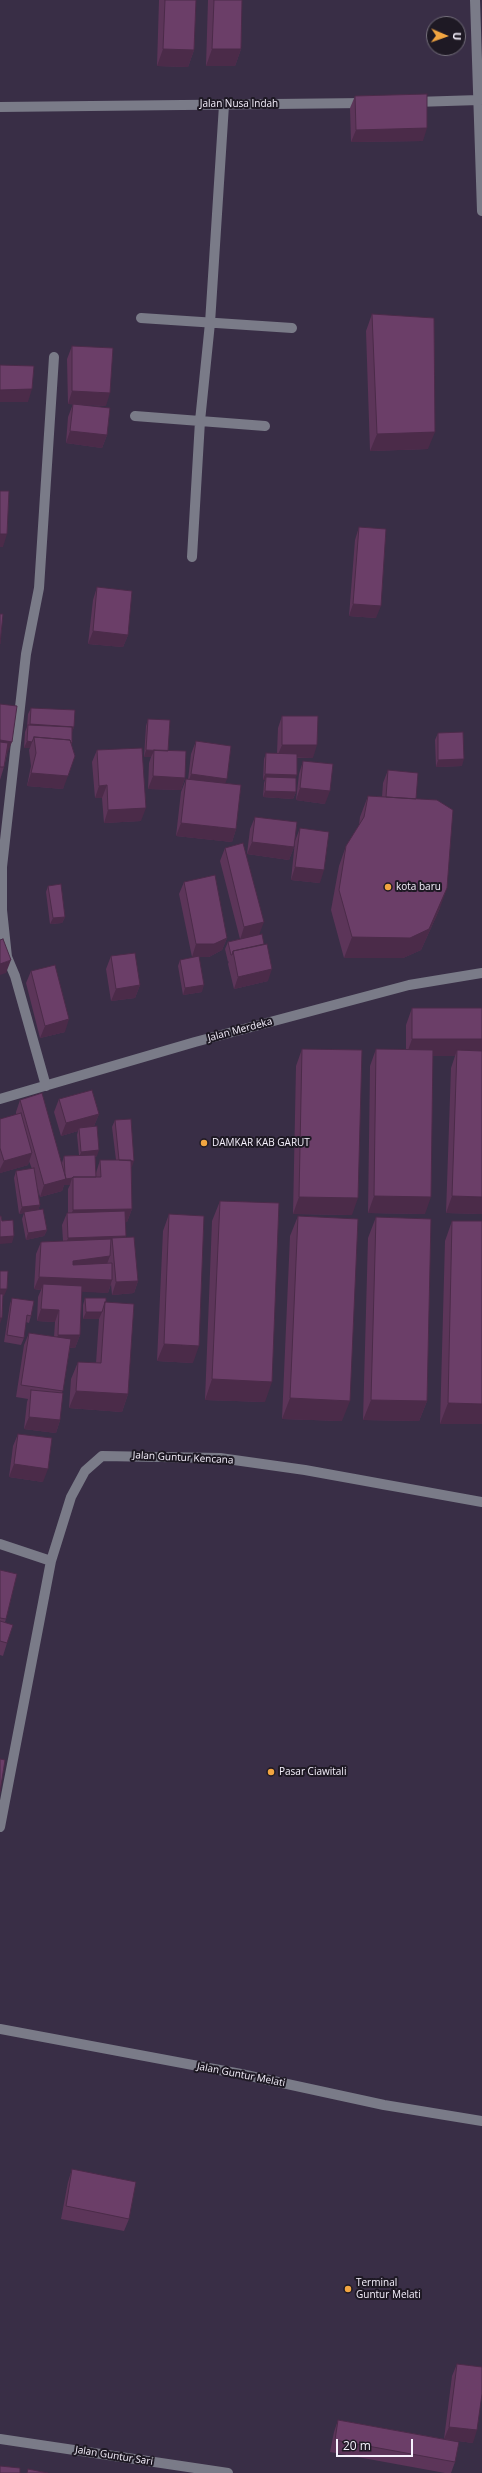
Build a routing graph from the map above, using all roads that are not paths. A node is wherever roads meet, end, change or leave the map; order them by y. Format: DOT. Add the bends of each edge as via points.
graph roads {
  1 [pos="475,0"];
  2 [pos="480,53"];
  3 [pos="479,100"];
  4 [pos="375,102"];
  5 [pos="407,102"];
  6 [pos="224,105"];
  7 [pos="0,107"];
  8 [pos="482,211"];
  9 [pos="141,318"];
  10 [pos="210,323"];
  11 [pos="292,328"];
  12 [pos="54,357"];
  13 [pos="135,416"];
  14 [pos="200,421"];
  15 [pos="264,426"];
  16 [pos="192,557"];
  17 [pos="482,973"];
  18 [pos="46,1086"];
  19 [pos="0,1099"];
  20 [pos="482,1502"];
  21 [pos="0,1544"];
  22 [pos="51,1561"];
  23 [pos="0,1759"];
  24 [pos="13,1762"];
  25 [pos="0,1827"];
  26 [pos="0,2029"];
  27 [pos="482,2121"];
  28 [pos="0,2439"];
  29 [pos="228,2473"];
  1 -- 2 [label="street"];
  2 -- 3 [label="street"];
  3 -- 5 [label="street"];
  3 -- 8 [label="street"];
  4 -- 6 [label="street, Jalan Nusa Indah"];
  6 -- 7 [label="street, Jalan Nusa Indah"];
  6 -- 10 [label="street"];
  9 -- 10 [label="street"];
  10 -- 11 [label="street"];
  10 -- 14 [label="street"];
  12 -- 18 [label="street" via="39,588 26,654 2,867 2,910 7,957 15,976"];
  13 -- 14 [label="street"];
  14 -- 15 [label="street"];
  14 -- 16 [label="street"];
  17 -- 18 [label="street, Jalan Merdeka" via="409,984 195,1042"];
  18 -- 19 [label="street, Jalan Merdeka"];
  20 -- 22 [label="street, Jalan Guntur Kencana" via="306,1470 220,1458 102,1456 85,1471 71,1497"];
  21 -- 22 [label="street"];
  22 -- 24 [label="street, Jalan Guntur Kencana"];
  23 -- 24 [label="street"];
  24 -- 25 [label="street, Jalan Guntur Kencana"];
  26 -- 27 [label="street, Jalan Guntur Melati" via="241,2074 384,2105"];
  28 -- 29 [label="street, Jalan Guntur Sari"];
}
